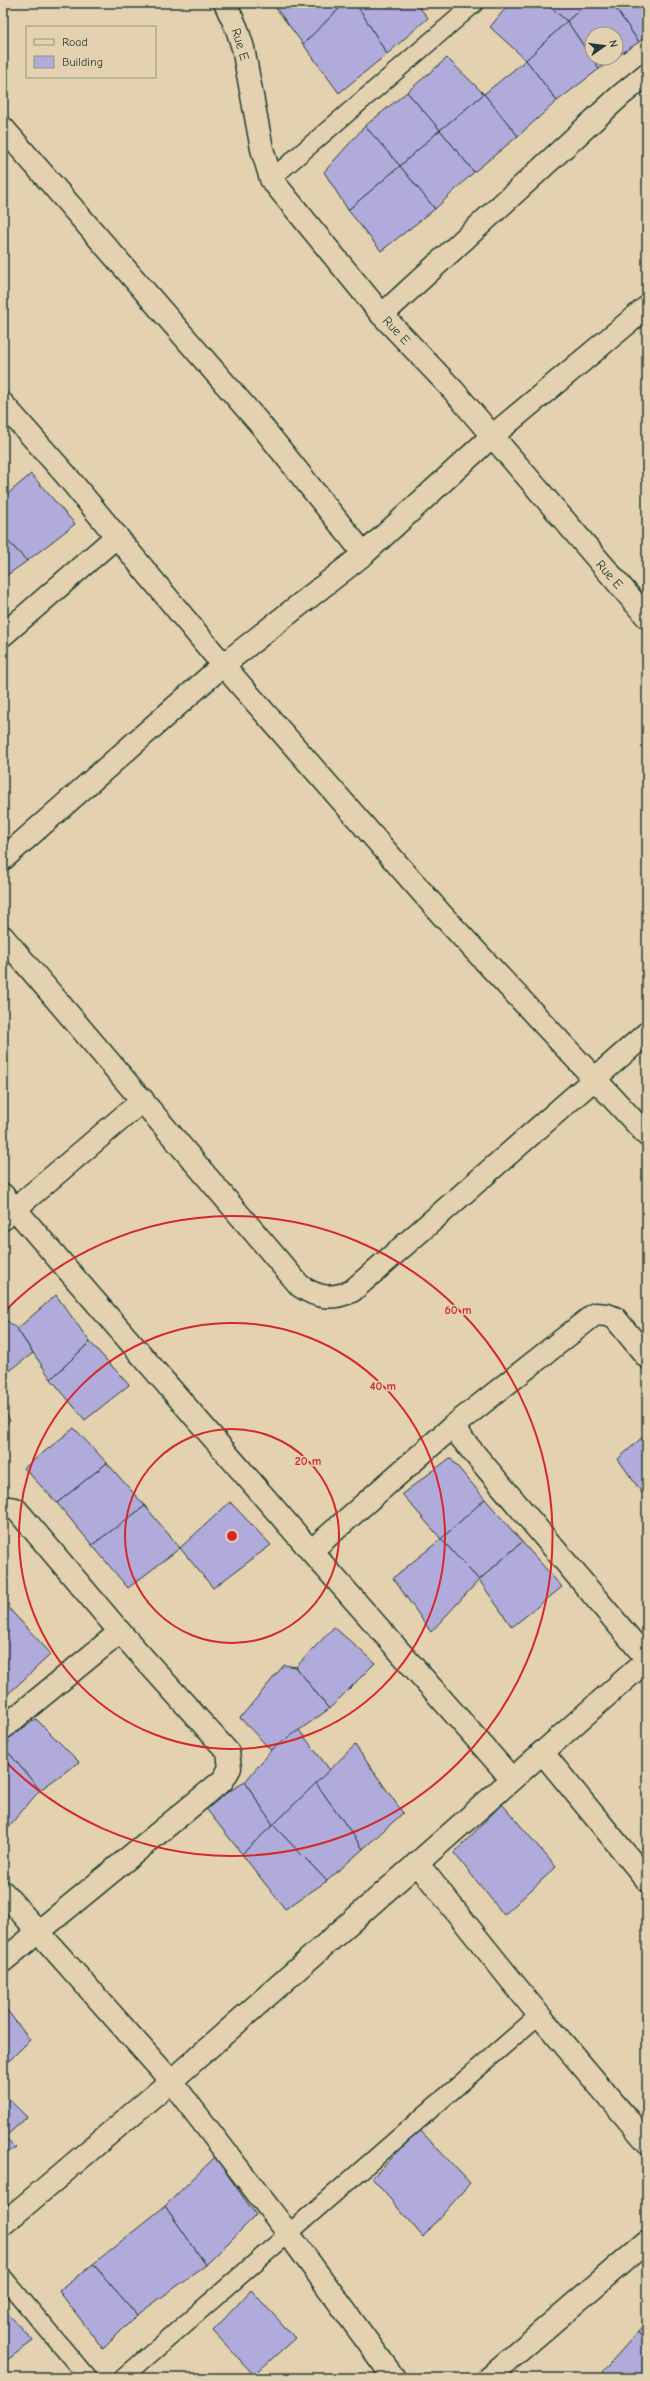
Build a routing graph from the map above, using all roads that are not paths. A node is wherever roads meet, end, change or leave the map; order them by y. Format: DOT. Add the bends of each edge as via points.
graph roads {
  1 [pos="475,3"];
  2 [pos="227,4"];
  3 [pos="647,74"];
  4 [pos="3,128"];
  5 [pos="271,179"];
  6 [pos="647,307"];
  7 [pos="382,315"];
  8 [pos="4,406"];
  9 [pos="492,438"];
  10 [pos="117,536"];
  11 [pos="364,554"];
  12 [pos="647,617"];
  13 [pos="3,635"];
  14 [pos="223,665"];
  15 [pos="3,859"];
  16 [pos="3,937"];
  17 [pos="647,1033"];
  18 [pos="595,1079"];
  19 [pos="143,1100"];
  20 [pos="647,1135"];
  21 [pos="7,1208"];
  22 [pos="647,1357"];
  23 [pos="452,1427"];
  24 [pos="3,1506"];
  25 [pos="310,1551"];
  26 [pos="120,1632"];
  27 [pos="647,1659"];
  28 [pos="3,1728"];
  29 [pos="542,1752"];
  30 [pos="512,1779"];
  31 [pos="418,1863"];
  32 [pos="647,1880"];
  33 [pos="3,1892"];
  34 [pos="38,1932"];
  35 [pos="3,1961"];
  36 [pos="539,2015"];
  37 [pos="170,2081"];
  38 [pos="647,2142"];
  39 [pos="3,2224"];
  40 [pos="288,2234"];
  41 [pos="647,2241"];
  42 [pos="3,2277"];
  43 [pos="88,2378"];
  44 [pos="123,2378"];
  45 [pos="394,2378"];
  46 [pos="488,2378"];
  1 -- 5 [label="lane"];
  2 -- 5 [label="street, Rue E" via="243,48 262,149"];
  3 -- 7 [label="street"];
  4 -- 11 [label="street" via="260,424"];
  5 -- 7 [label="street, Rue E"];
  6 -- 9 [label="street"];
  7 -- 9 [label="street, Rue E" via="453,390"];
  8 -- 10 [label="street"];
  9 -- 11 [label="street"];
  9 -- 12 [label="street, Rue E"];
  10 -- 13 [label="street"];
  10 -- 14 [label="street"];
  11 -- 14 [label="street"];
  14 -- 15 [label="street"];
  14 -- 18 [label="street" via="442,915"];
  16 -- 19 [label="street"];
  17 -- 18 [label="street"];
  18 -- 19 [label="street" via="352,1291 341,1296 324,1298 300,1286"];
  18 -- 20 [label="street"];
  19 -- 21 [label="street"];
  21 -- 25 [label="street"];
  22 -- 23 [label="street" via="615,1318 595,1314"];
  23 -- 25 [label="street"];
  23 -- 27 [label="street"];
  24 -- 26 [label="street" via="16,1510"];
  25 -- 30 [label="street"];
  26 -- 28 [label="street"];
  26 -- 34 [label="street" via="228,1752 230,1768 223,1780"];
  27 -- 29 [label="street"];
  29 -- 30 [label="street"];
  29 -- 32 [label="street"];
  30 -- 31 [label="street"];
  31 -- 36 [label="street"];
  31 -- 37 [label="street"];
  33 -- 34 [label="street"];
  34 -- 35 [label="street"];
  34 -- 37 [label="street"];
  36 -- 38 [label="street"];
  36 -- 40 [label="lane"];
  37 -- 39 [label="street"];
  37 -- 40 [label="street"];
  40 -- 44 [label="lane"];
  40 -- 45 [label="street"];
  41 -- 46 [label="street"];
  42 -- 43 [label="lane"];
}
